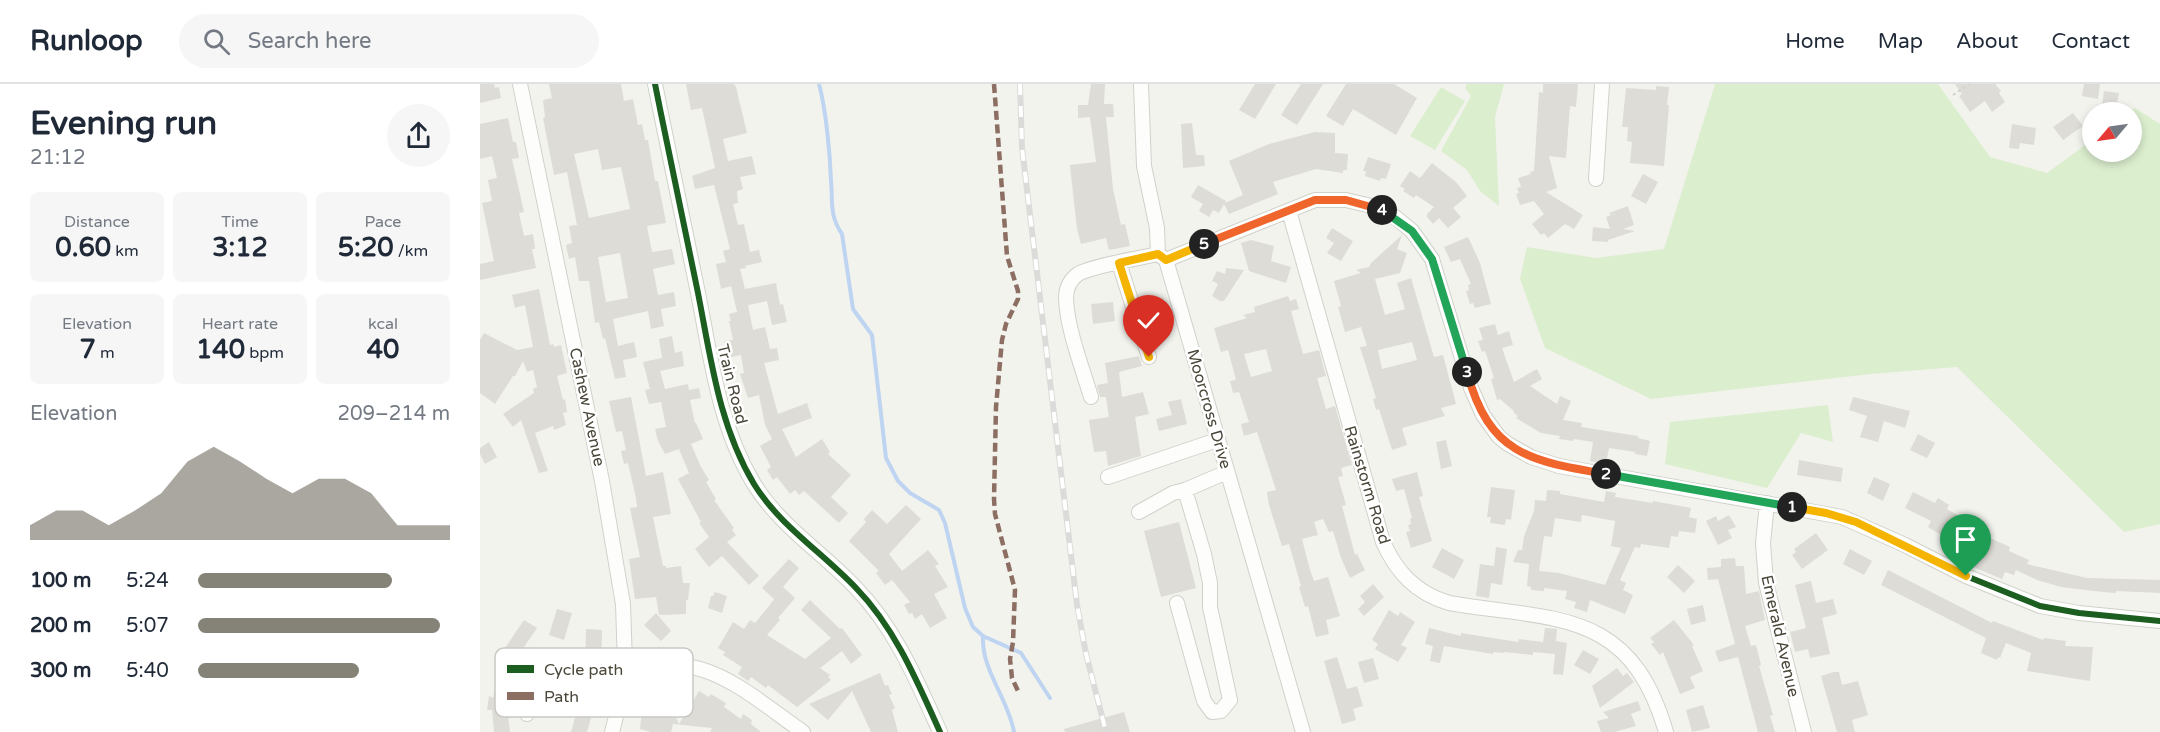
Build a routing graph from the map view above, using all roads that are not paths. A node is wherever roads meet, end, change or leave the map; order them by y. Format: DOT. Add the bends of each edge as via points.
graph roads {
  1 [pos="520,84"];
  2 [pos="655,84"];
  3 [pos="1141,84"];
  4 [pos="1602,84"];
  5 [pos="1596,179"];
  6 [pos="1288,211"];
  7 [pos="1162,257"];
  8 [pos="1119,263"];
  9 [pos="1149,357"];
  10 [pos="1090,397"];
  11 [pos="1217,440"];
  12 [pos="1227,472"];
  13 [pos="1108,477"];
  14 [pos="1185,490"];
  15 [pos="1767,503"];
  16 [pos="1139,512"];
  17 [pos="1177,603"];
  18 [pos="2160,621"];
  19 [pos="624,648"];
  20 [pos="693,668"];
  21 [pos="616,717"];
  22 [pos="612,732"];
  23 [pos="803,732"];
  24 [pos="940,732"];
  25 [pos="1303,732"];
  26 [pos="1666,732"];
  27 [pos="1804,732"];
  1 -- 19 [label="street, Cashew Avenue" via="619,576"];
  2 -- 24 [label="street, Train Road" via="720,404 740,458 770,505 875,610 904,657"];
  3 -- 7 [label="street, Moorcross Drive" via="1144,166"];
  4 -- 5 [label="street"];
  6 -- 7 [label="street"];
  6 -- 15 [label="street" via="1315,200 1346,200 1380,208 1412,231 1432,259 1476,402 1499,437 1521,453 1568,468"];
  6 -- 26 [label="street, Rainstorm Road" via="1383,542 1399,570 1420,591 1435,599 1580,624 1596,632 1635,664 1653,694"];
  7 -- 8 [label="street"];
  7 -- 11 [label="street, Moorcross Drive"];
  8 -- 9 [label="street"];
  8 -- 10 [label="street" via="1077,275 1068,284 1070,324"];
  11 -- 12 [label="street, Moorcross Drive"];
  11 -- 13 [label="street"];
  12 -- 14 [label="street"];
  12 -- 25 [label="street, Moorcross Drive"];
  14 -- 16 [label="street"];
  14 -- 17 [label="street" via="1204,554 1210,607 1230,700 1221,711 1212,712 1204,701"];
  15 -- 18 [label="street" via="1842,517 2040,606"];
  15 -- 27 [label="street, Emerald Avenue" via="1763,543 1766,583"];
  20 -- 23 [label="street" via="711,672"];
  21 -- 22 [label="street, Cashew Avenue"];
}
